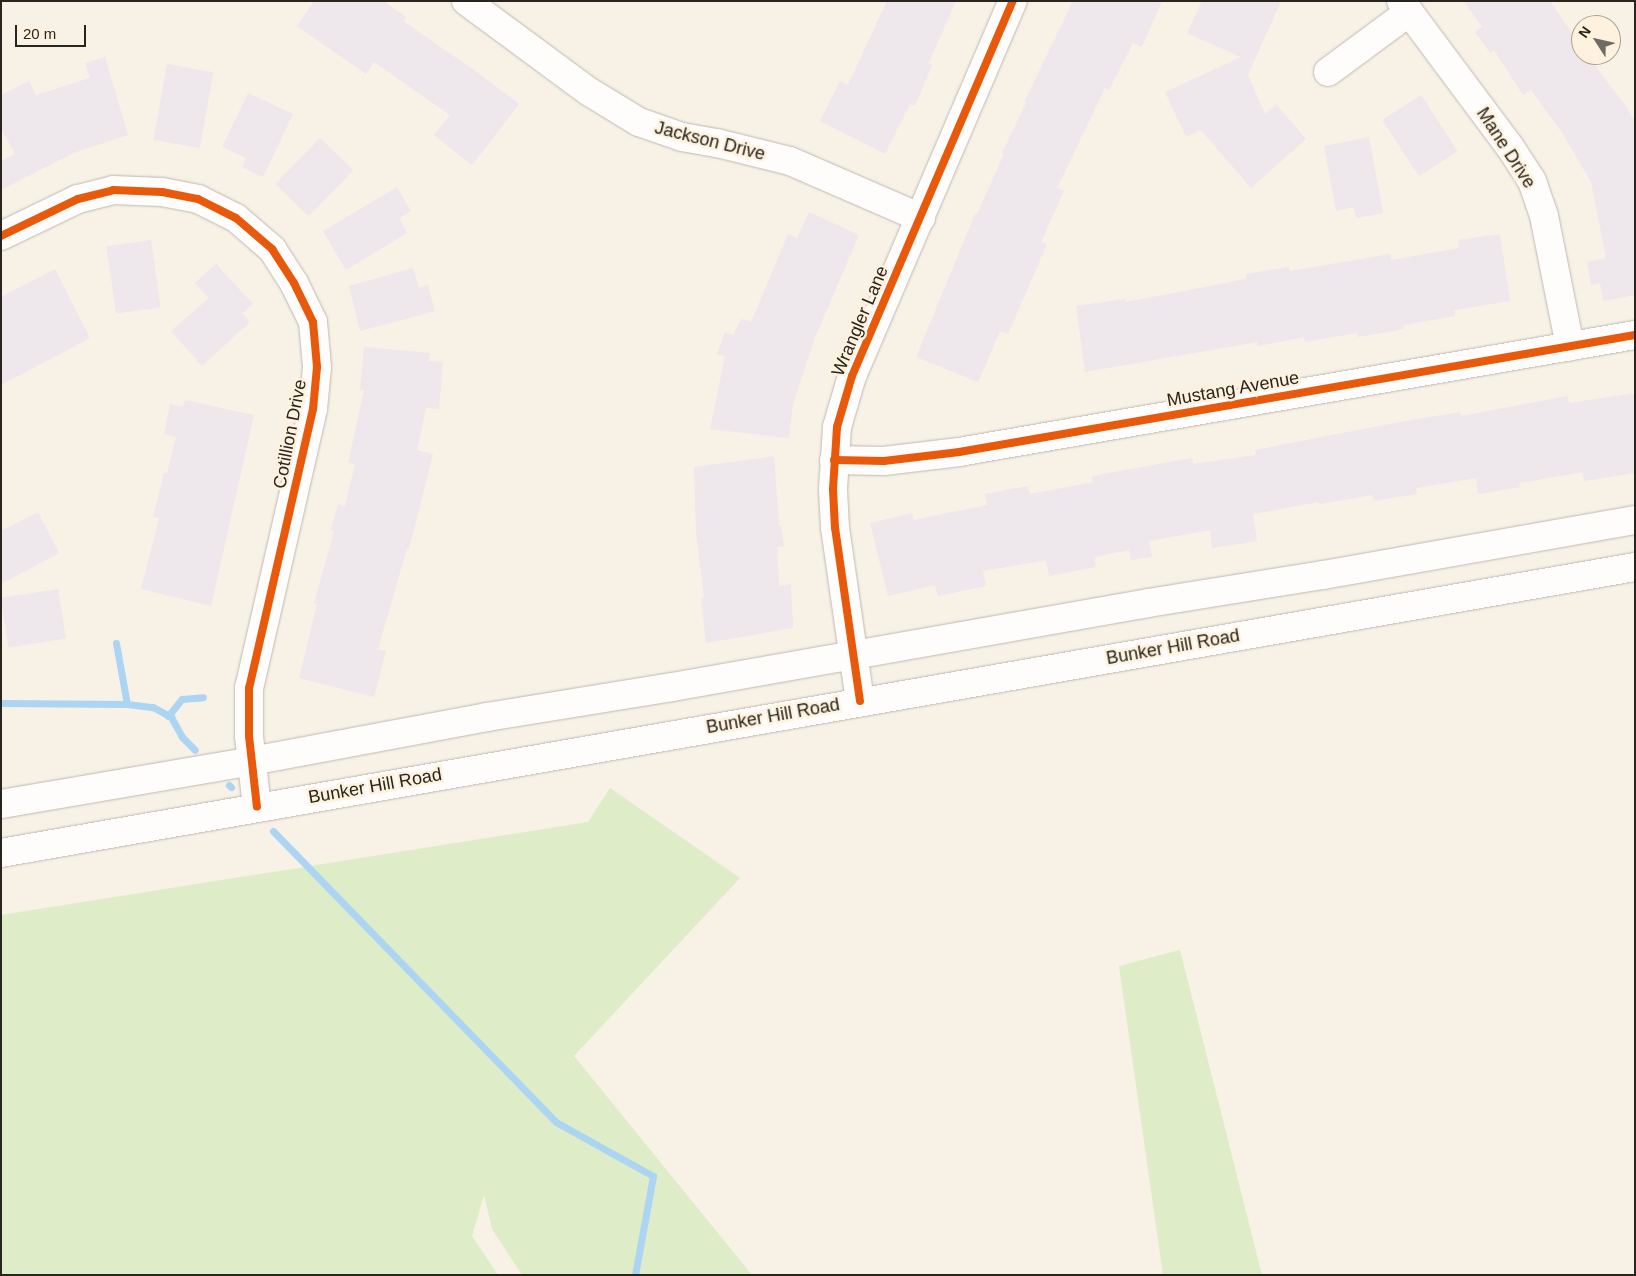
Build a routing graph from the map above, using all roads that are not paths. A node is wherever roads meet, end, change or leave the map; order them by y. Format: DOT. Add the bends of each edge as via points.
graph roads {
  1 [pos="466,1"];
  2 [pos="1013,1"];
  3 [pos="1405,6"];
  4 [pos="1328,72"];
  5 [pos="921,218"];
  6 [pos="1,236"];
  7 [pos="1635,335"];
  8 [pos="1570,346"];
  9 [pos="834,460"];
  10 [pos="1635,520"];
  11 [pos="1635,567"];
  12 [pos="854,656"];
  13 [pos="860,701"];
  14 [pos="252,761"];
  15 [pos="1,804"];
  16 [pos="257,806"];
  17 [pos="1,853"];
  1 -- 5 [label="street, Jackson Drive" via="588,91 639,122 682,137 717,142 790,161"];
  2 -- 5 [label="street, Wrangler Lane"];
  3 -- 4 [label="street"];
  3 -- 8 [label="street, Mane Drive" via="1532,181 1544,216"];
  5 -- 9 [label="street, Wrangler Lane" via="852,376 837,427"];
  6 -- 14 [label="street, Cotillion Drive" via="78,199 113,190 162,192 198,199 236,218 272,249 294,283 313,322 317,367 313,409 249,688 248,728"];
  7 -- 8 [label="street, Mustang Avenue"];
  8 -- 9 [label="street, Mustang Avenue" via="959,452 884,461"];
  9 -- 12 [label="street, Wrangler Lane" via="835,528"];
  10 -- 12 [label="street"];
  11 -- 13 [label="street, Bunker Hill Road"];
  12 -- 13 [label="street, Wrangler Lane"];
  12 -- 14 [label="street" via="487,717"];
  13 -- 16 [label="street, Bunker Hill Road"];
  14 -- 15 [label="street"];
  14 -- 16 [label="street, Cotillion Drive"];
  16 -- 17 [label="street, Bunker Hill Road"];
}
